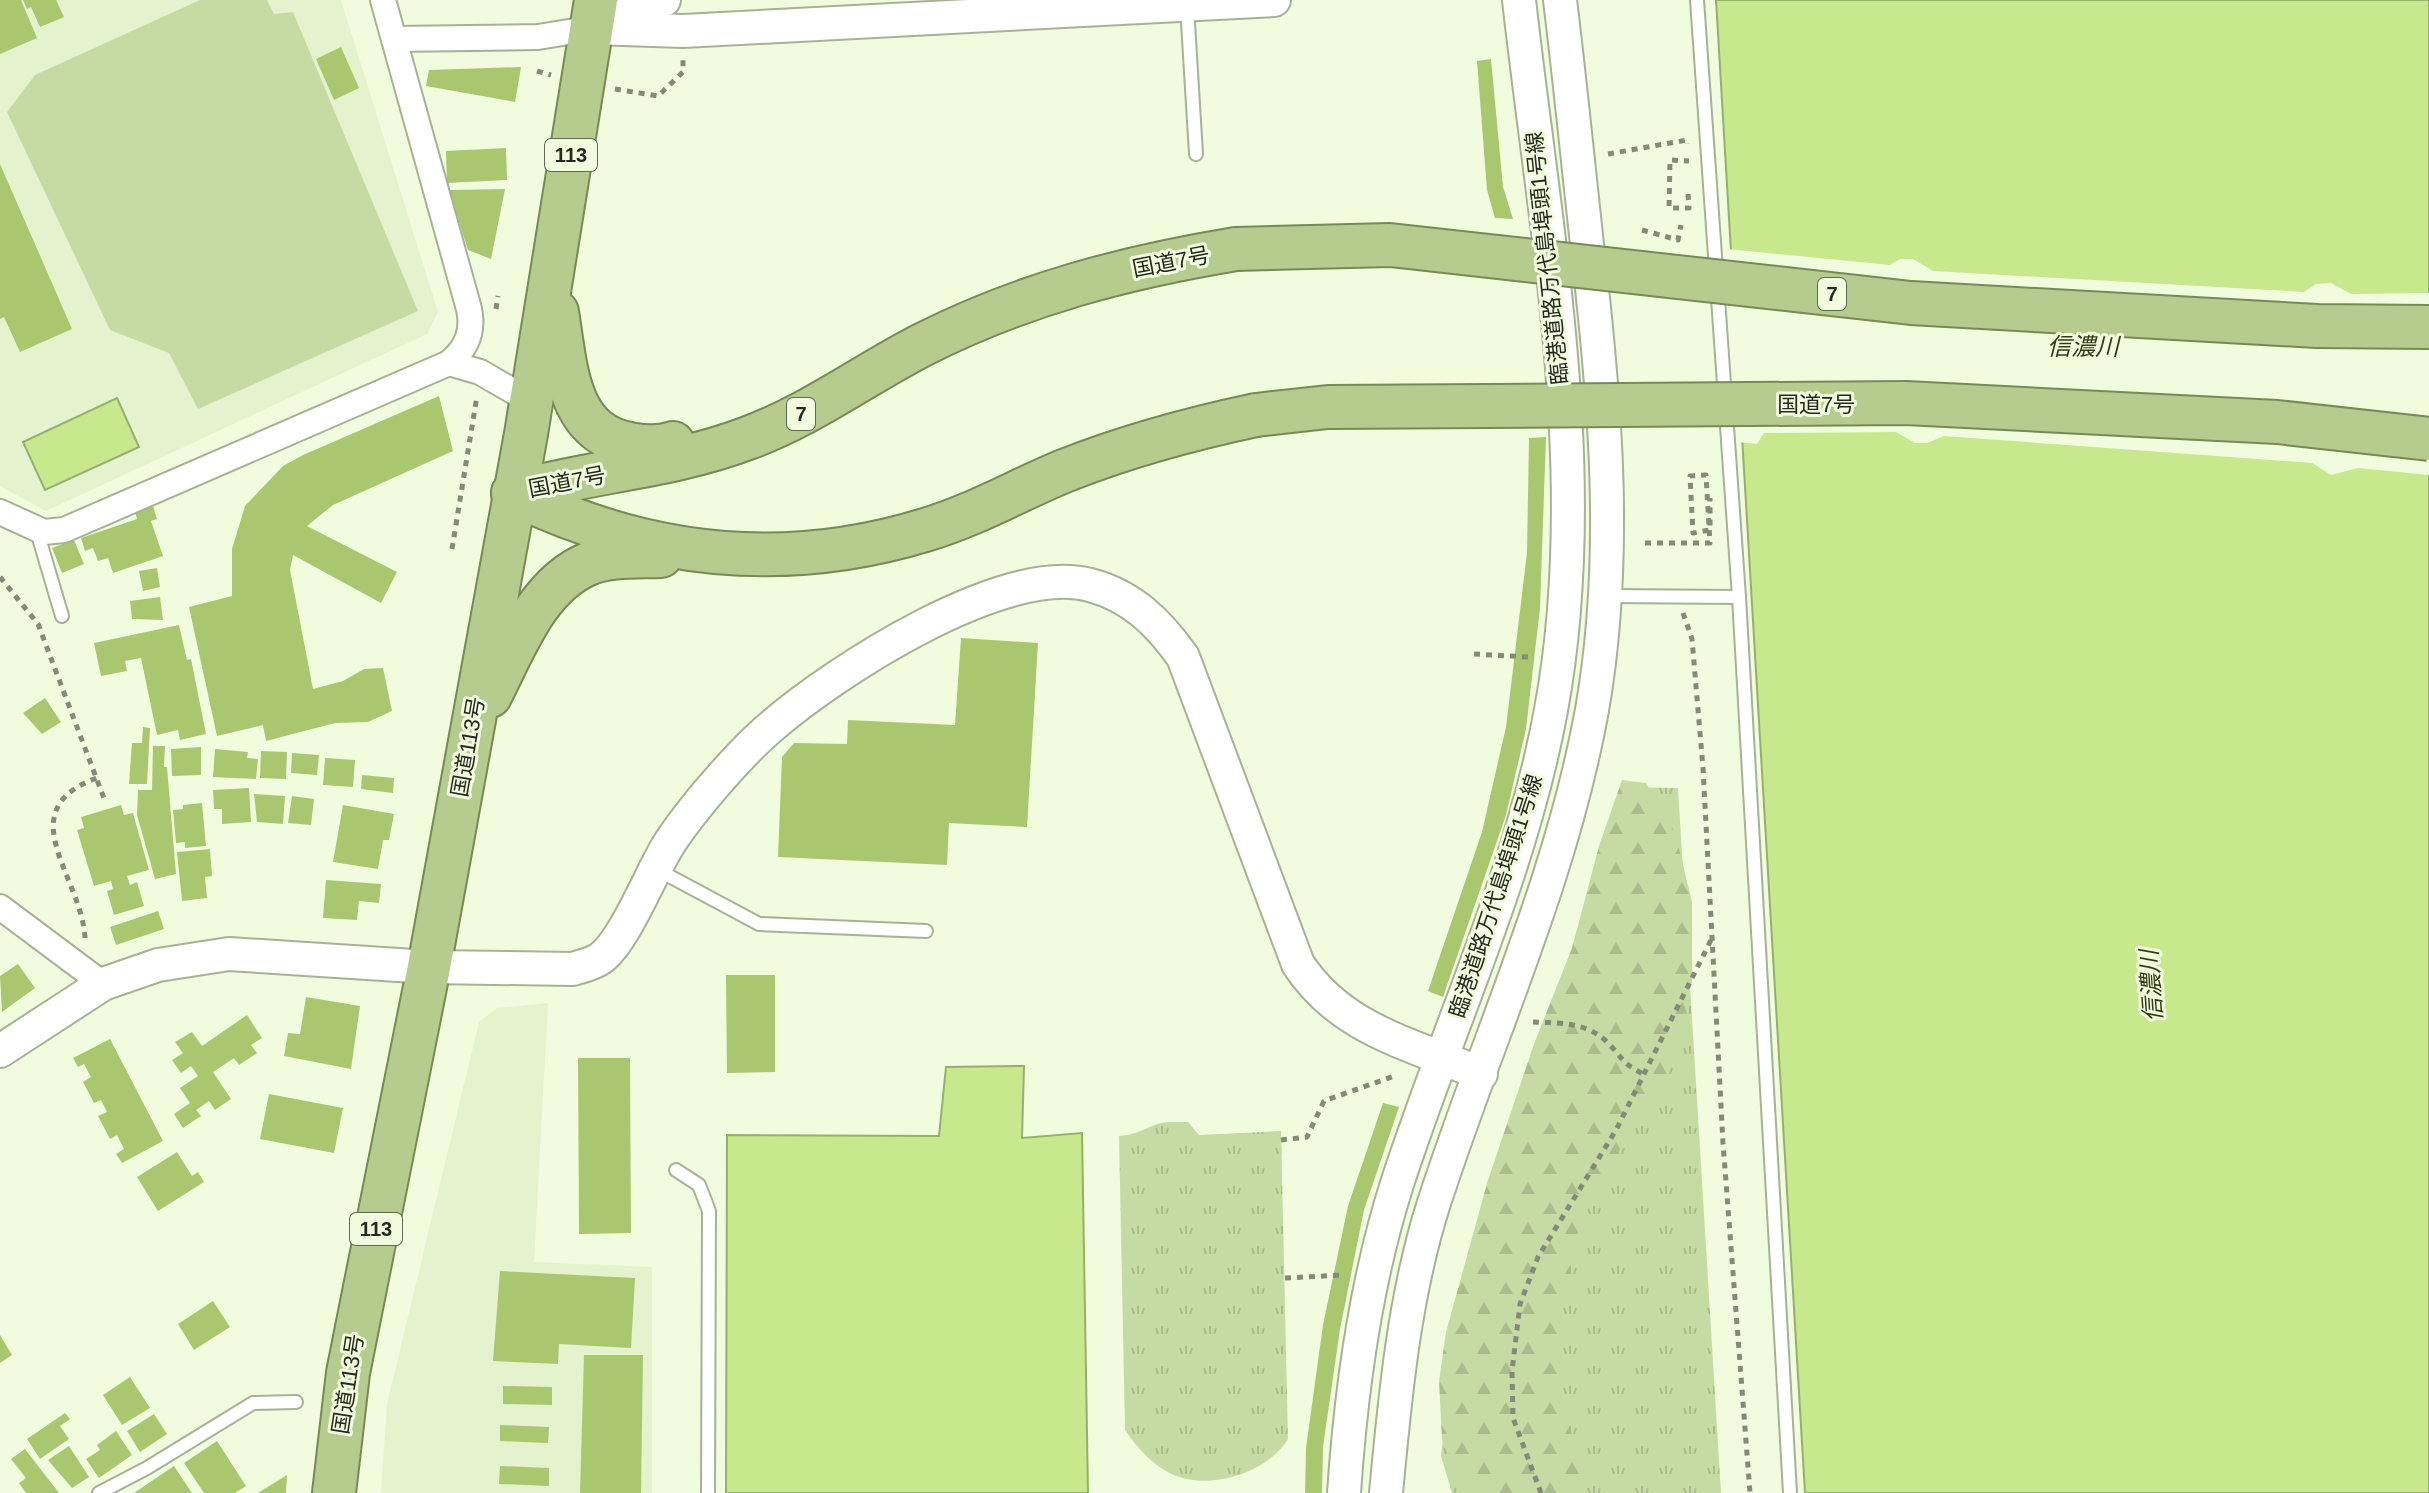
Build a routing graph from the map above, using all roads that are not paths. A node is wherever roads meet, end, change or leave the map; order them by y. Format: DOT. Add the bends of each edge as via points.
graph roads {
  1 [pos="383,0"];
  2 [pos="664,0"];
  3 [pos="1274,0"];
  4 [pos="1519,0"];
  5 [pos="1560,0"];
  6 [pos="1697,0"];
  7 [pos="1187,4"];
  8 [pos="594,14"];
  9 [pos="394,39"];
  10 [pos="1196,154"];
  11 [pos="552,283"];
  12 [pos="2429,327"];
  13 [pos="449,363"];
  14 [pos="530,401"];
  15 [pos="750,438"];
  16 [pos="2429,439"];
  17 [pos="513,493"];
  18 [pos="0,512"];
  19 [pos="36,528"];
  20 [pos="762,557"];
  21 [pos="1603,595"];
  22 [pos="1739,597"];
  23 [pos="62,616"];
  24 [pos="470,733"];
  25 [pos="656,868"];
  26 [pos="0,907"];
  27 [pos="926,931"];
  28 [pos="429,967"];
  29 [pos="91,975"];
  30 [pos="0,1051"];
  31 [pos="1442,1057"];
  32 [pos="1481,1074"];
  33 [pos="676,1170"];
  34 [pos="296,1402"];
  35 [pos="99,1493"];
  36 [pos="334,1493"];
  37 [pos="708,1493"];
  38 [pos="1344,1493"];
  39 [pos="1386,1493"];
  40 [pos="1790,1493"];
  1 -- 9 [label="street"];
  2 -- 8 [label="street"];
  3 -- 7 [label="street"];
  4 -- 31 [label="street, 臨港道路万代島埠頭1号線" via="1568,457 1565,597 1552,706 1531,800"];
  5 -- 21 [label="street, 臨港道路万代島埠頭1号線" via="1608,476"];
  6 -- 22 [label="lane"];
  7 -- 8 [label="street" via="683,31"];
  7 -- 10 [label="lane"];
  8 -- 9 [label="street" via="538,37"];
  8 -- 11 [label="highway, 国道113号 / 113"];
  9 -- 13 [label="street" via="471,319 464,349"];
  11 -- 14 [label="highway, 国道113号 / 113"];
  11 -- 15 [label="highway" via="571,388 586,423 599,435 662,447 708,432"];
  12 -- 15 [label="highway, 国道7号 / 7, bridge" via="2302,326 1911,303 1390,245 1236,249 1086,280 990,314"];
  13 -- 14 [label="street" via="480,372"];
  13 -- 19 [label="street" via="84,523 55,532"];
  14 -- 17 [label="highway, 国道113号 / 113"];
  15 -- 17 [label="highway, 国道7号 / 7" via="661,464 566,478"];
  16 -- 20 [label="highway, 国道7号, bridge" via="2277,422 1906,403 1328,407 1256,415 1148,439 929,529 821,554"];
  17 -- 20 [label="highway, 国道7号" via="562,517 619,533"];
  17 -- 24 [label="highway, 国道113号 / 113"];
  18 -- 19 [label="street"];
  19 -- 23 [label="lane"];
  20 -- 24 [label="highway" via="619,558 589,563 570,574 537,608"];
  21 -- 22 [label="lane"];
  21 -- 32 [label="street, 臨港道路万代島埠頭1号線" via="1593,706 1576,785"];
  22 -- 40 [label="lane"];
  24 -- 28 [label="highway, 国道113号 / 113"];
  25 -- 27 [label="lane" via="759,924"];
  25 -- 28 [label="street" via="620,934 590,964 573,969"];
  25 -- 31 [label="street" via="688,818 750,745 838,676 962,608 1014,588 1088,584 1149,616 1183,657 1298,964 1311,984 1357,1021"];
  26 -- 29 [label="street"];
  28 -- 29 [label="street" via="229,954"];
  28 -- 36 [label="highway, 国道113号 / 113" via="348,1373"];
  29 -- 30 [label="street"];
  31 -- 32 [label="street"];
  31 -- 38 [label="street, 臨港道路万代島埠頭1号線" via="1384,1231 1354,1378"];
  32 -- 39 [label="street, 臨港道路万代島埠頭1号線" via="1432,1209 1417,1272 1394,1405"];
  33 -- 37 [label="lane" via="699,1185 709,1211"];
  34 -- 35 [label="lane" via="253,1403"];
}
